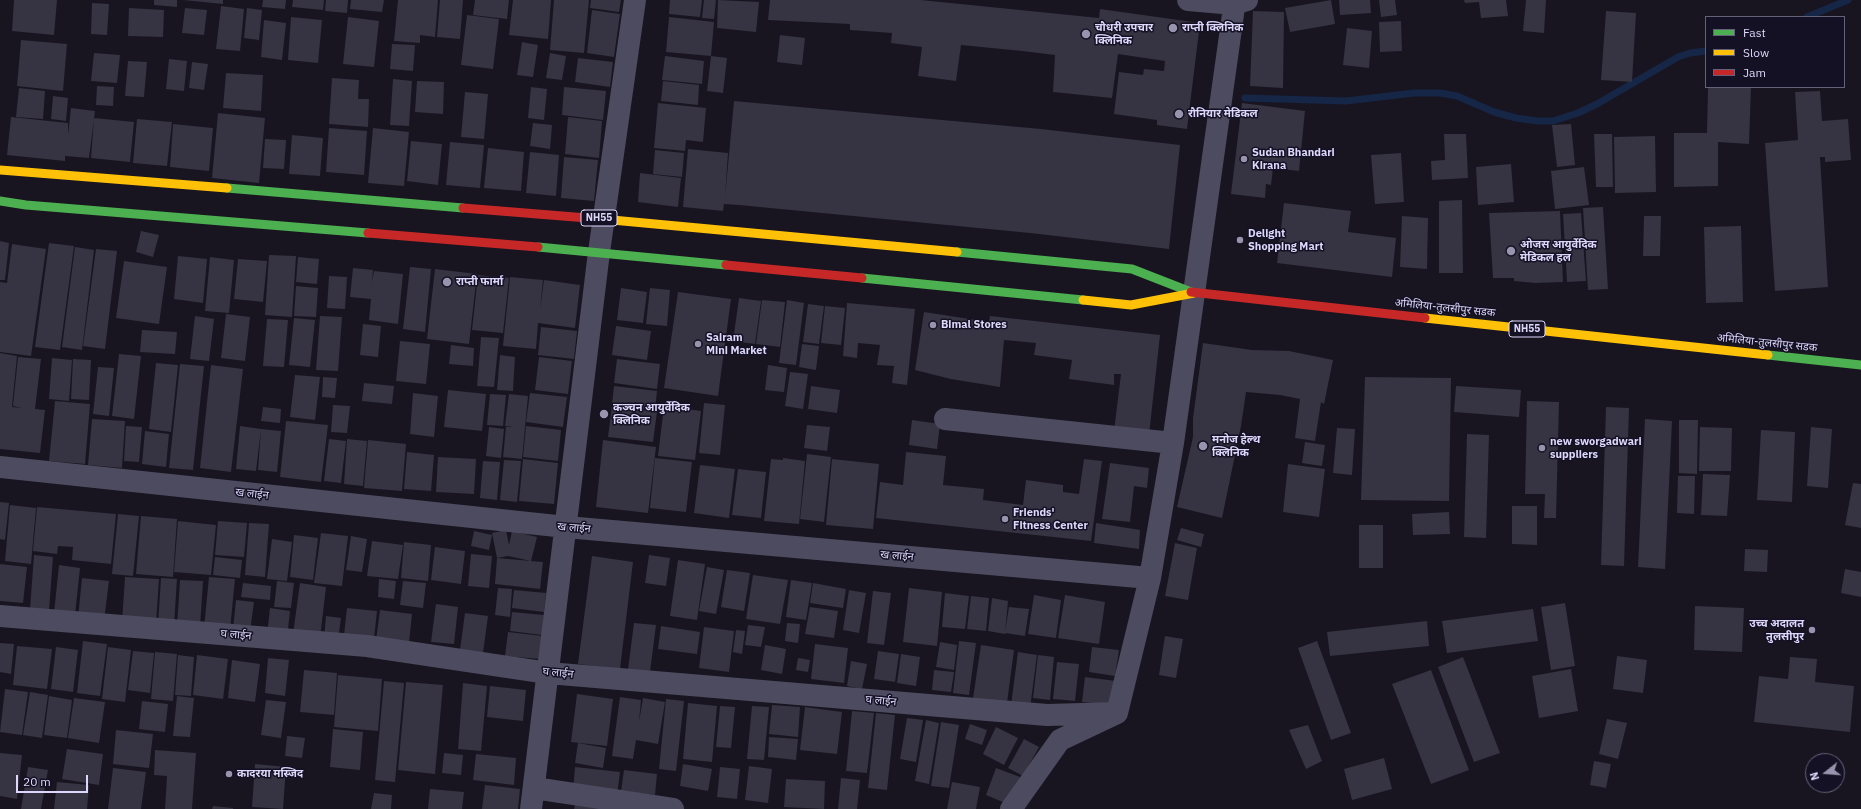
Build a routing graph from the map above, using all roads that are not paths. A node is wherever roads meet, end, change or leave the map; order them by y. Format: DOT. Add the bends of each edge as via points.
graph roads {
  1 [pos="635,0"];
  2 [pos="1188,0"];
  3 [pos="1239,1"];
  4 [pos="0,170"];
  5 [pos="0,201"];
  6 [pos="603,219"];
  7 [pos="599,252"];
  8 [pos="1194,292"];
  9 [pos="1861,365"];
  10 [pos="945,419"];
  11 [pos="1173,443"];
  12 [pos="0,467"];
  13 [pos="566,527"];
  14 [pos="1150,578"];
  15 [pos="0,616"];
  16 [pos="548,673"];
  17 [pos="1117,713"];
  18 [pos="532,798"];
  19 [pos="673,809"];
  20 [pos="1011,809"];
  1 -- 6 [label="street"];
  2 -- 3 [label="street"];
  3 -- 8 [label="street"];
  4 -- 6 [label="main road, NH55"];
  5 -- 7 [label="main road, NH55"];
  6 -- 7 [label="street"];
  6 -- 8 [label="main road, NH55" via="1132,269"];
  7 -- 8 [label="main road, NH55" via="1132,305"];
  7 -- 13 [label="street"];
  8 -- 9 [label="main road, अमिलिया-तुलसीपुर सडक / NH55"];
  8 -- 11 [label="street"];
  10 -- 11 [label="street"];
  11 -- 14 [label="street"];
  12 -- 13 [label="street, ख लाईन"];
  13 -- 14 [label="street, ख लाईन"];
  13 -- 16 [label="street"];
  14 -- 17 [label="street"];
  15 -- 16 [label="street, घ लाईन" via="367,646"];
  16 -- 17 [label="street, घ लाईन" via="1047,715"];
  16 -- 18 [label="street"];
  17 -- 20 [label="street" via="1060,740"];
  18 -- 19 [label="street"];
}
